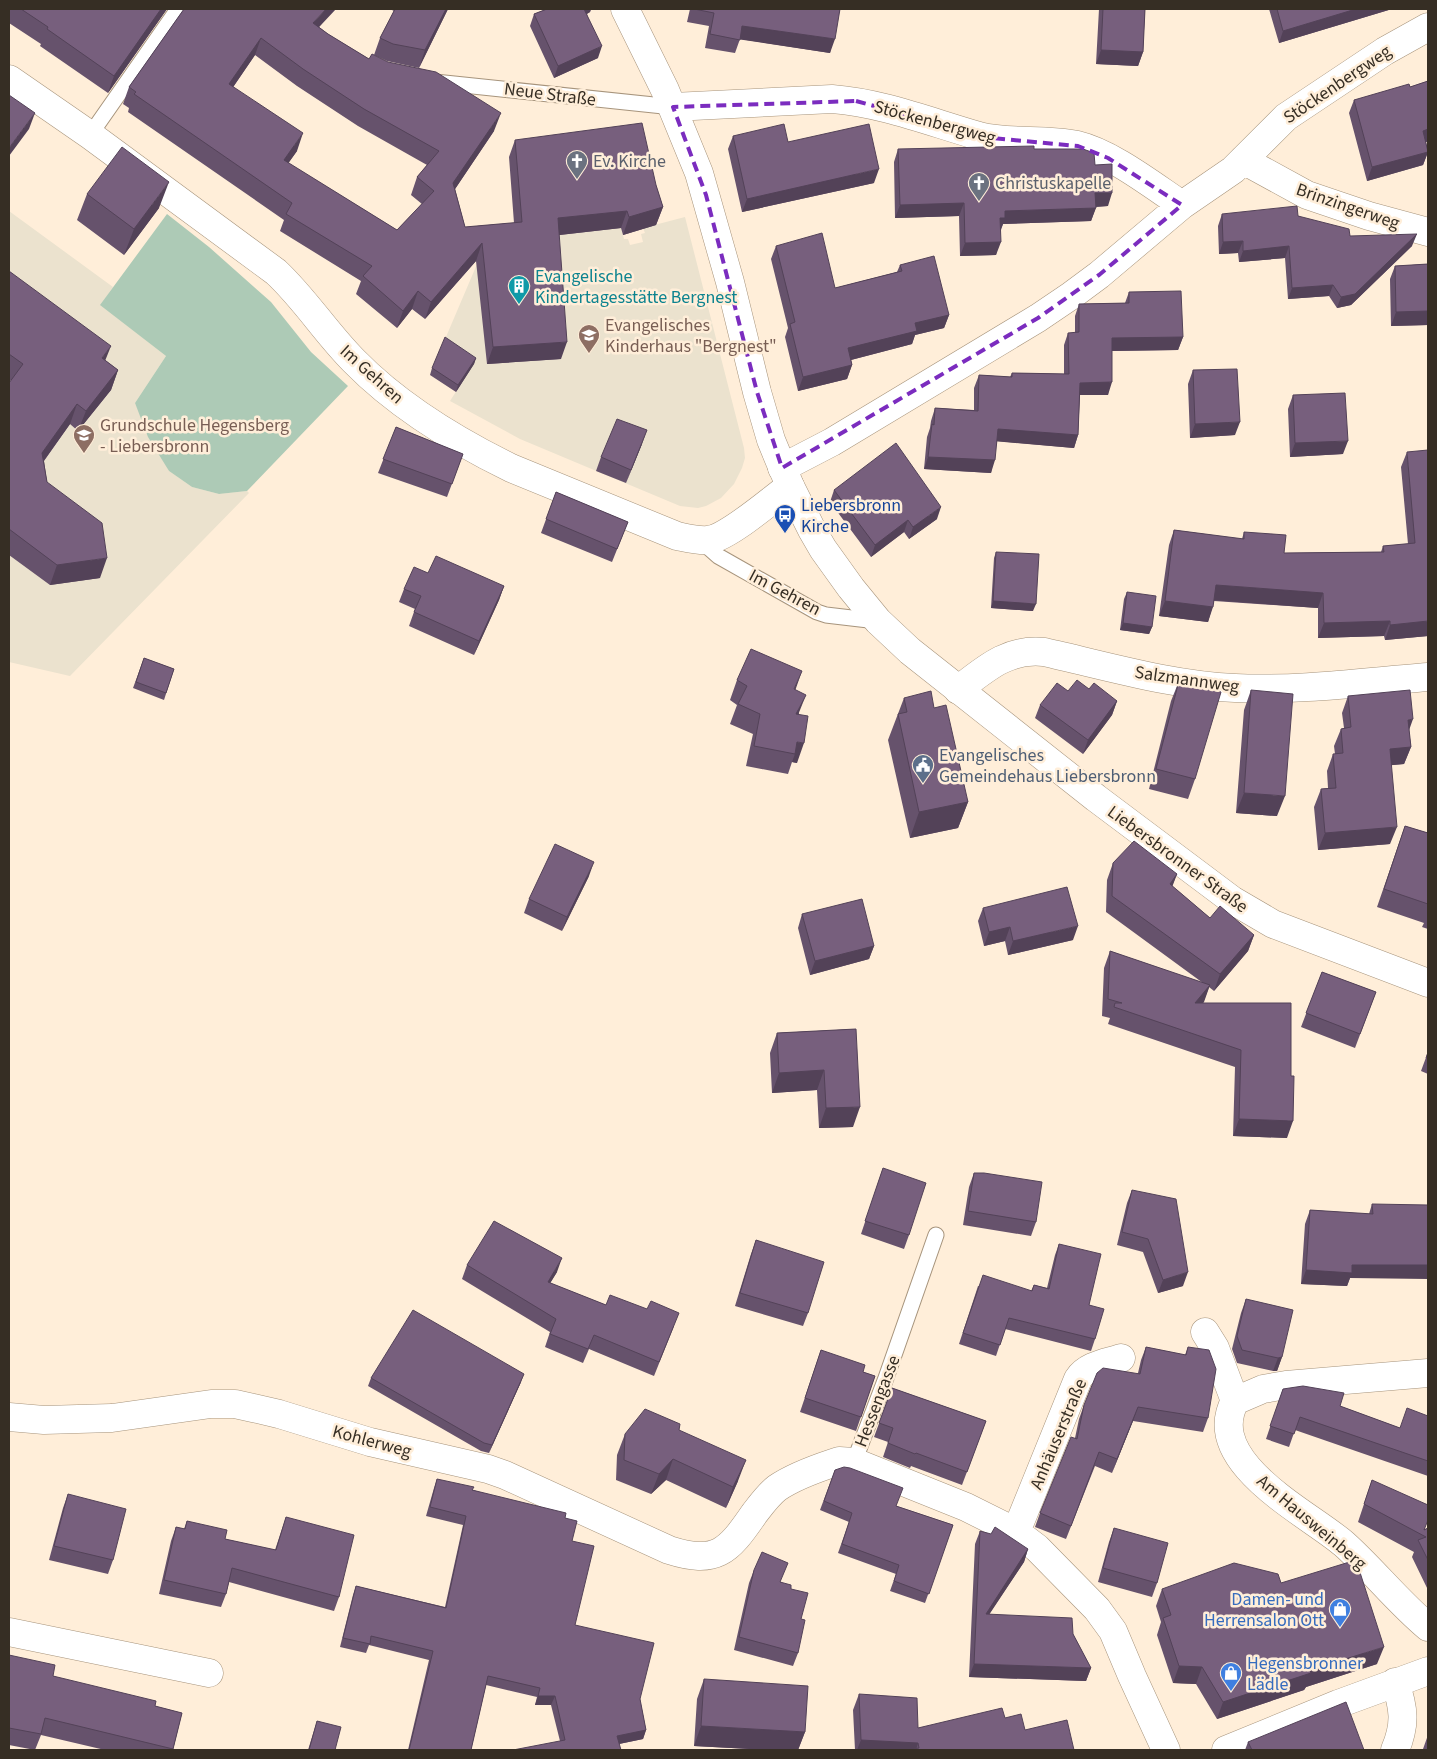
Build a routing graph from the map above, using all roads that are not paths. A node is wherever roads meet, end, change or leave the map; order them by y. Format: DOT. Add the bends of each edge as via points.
graph roads {
  1 [pos="178,9"];
  2 [pos="625,9"];
  3 [pos="1428,27"];
  4 [pos="419,78"];
  5 [pos="9,79"];
  6 [pos="672,107"];
  7 [pos="90,135"];
  8 [pos="1243,160"];
  9 [pos="1182,205"];
  10 [pos="1428,232"];
  11 [pos="786,477"];
  12 [pos="700,540"];
  13 [pos="878,621"];
  14 [pos="1428,677"];
  15 [pos="958,690"];
  16 [pos="1428,984"];
  17 [pos="936,1235"];
  18 [pos="1204,1332"];
  19 [pos="1121,1358"];
  20 [pos="1428,1373"];
  21 [pos="1235,1401"];
  22 [pos="9,1417"];
  23 [pos="854,1462"];
  24 [pos="1016,1532"];
  25 [pos="719,1553"];
  26 [pos="1428,1627"];
  27 [pos="9,1632"];
  28 [pos="1428,1670"];
  29 [pos="209,1673"];
  30 [pos="1395,1682"];
  31 [pos="1166,1750"];
  32 [pos="1226,1750"];
  33 [pos="1395,1750"];
  1 -- 7 [label="lane"];
  2 -- 6 [label="street"];
  3 -- 8 [label="street, Stöckenbergweg" via="1290,113"];
  4 -- 6 [label="lane, Neue Straße"];
  5 -- 7 [label="street, Im Gehren"];
  6 -- 9 [label="street, Stöckenbergweg" via="832,99 856,101 985,137 1078,146 1108,158"];
  6 -- 11 [label="street, Liebersbronner Straße" via="706,195 759,401"];
  7 -- 12 [label="street, Im Gehren" via="276,272 341,348 369,375 461,442 511,468 677,536"];
  8 -- 9 [label="street, Stöckenbergweg"];
  8 -- 10 [label="street, Brinzingerweg" via="1307,195"];
  9 -- 11 [label="street, Stöckenbergweg" via="1099,275 1038,318 832,442"];
  11 -- 12 [label="street, Im Gehren" via="721,537"];
  11 -- 13 [label="street, Liebersbronner Straße" via="823,549"];
  12 -- 13 [label="lane, Im Gehren" via="718,556 817,612"];
  13 -- 15 [label="street, Liebersbronner Straße" via="910,652"];
  14 -- 15 [label="street, Salzmannweg" via="1269,689 1233,688 1157,678 1029,651 998,661"];
  15 -- 16 [label="street, Liebersbronner Straße" via="1096,798 1253,914"];
  17 -- 23 [label="lane, Hessengasse"];
  18 -- 21 [label="street" via="1215,1348"];
  19 -- 24 [label="street, Anhäuserstraße" via="1081,1374"];
  20 -- 21 [label="street" via="1286,1385 1263,1389"];
  21 -- 26 [label="street, Am Hausweinberg" via="1229,1429 1237,1452 1251,1470 1274,1493 1345,1545"];
  22 -- 25 [label="street, Kohlerweg" via="105,1419 199,1405 235,1404 388,1447 488,1470 687,1556"];
  23 -- 24 [label="street" via="966,1507"];
  23 -- 25 [label="street, Hessengasse" via="833,1463 777,1488 734,1542"];
  24 -- 31 [label="street" via="1046,1556 1105,1620 1119,1642"];
  27 -- 29 [label="street"];
  28 -- 30 [label="street"];
  30 -- 32 [label="street"];
  30 -- 33 [label="street" via="1404,1716"];
}
